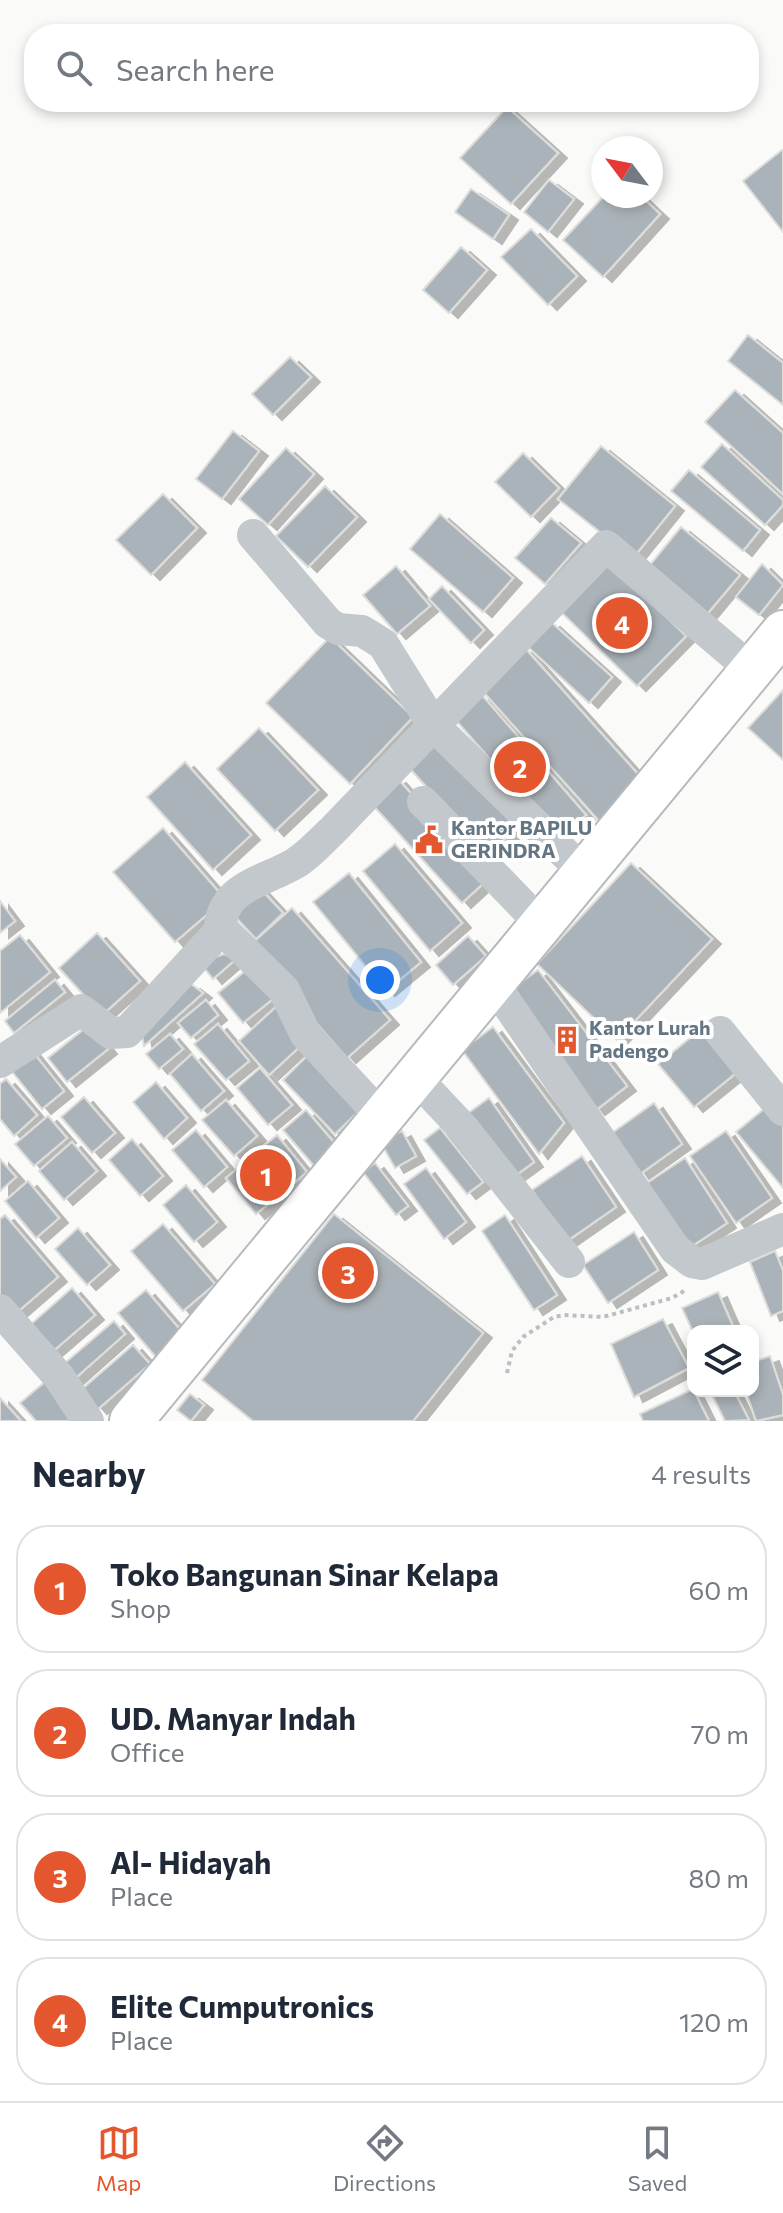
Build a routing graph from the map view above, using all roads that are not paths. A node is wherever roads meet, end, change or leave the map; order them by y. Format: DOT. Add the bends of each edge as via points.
graph roads {
  1 [pos="253,535"];
  2 [pos="783,632"];
  3 [pos="752,670"];
  4 [pos="434,726"];
  5 [pos="423,802"];
  6 [pos="585,873"];
  7 [pos="541,924"];
  8 [pos="220,931"];
  9 [pos="493,983"];
  10 [pos="720,1032"];
  11 [pos="0,1062"];
  12 [pos="414,1076"];
  13 [pos="783,1110"];
  14 [pos="381,1116"];
  15 [pos="783,1229"];
  16 [pos="569,1262"];
  17 [pos="0,1310"];
  18 [pos="88,1421"];
  19 [pos="131,1421"];
  1 -- 4 [label="street" via="328,623 362,631 383,644"];
  2 -- 3 [label="main road"];
  3 -- 4 [label="street" via="606,546"];
  3 -- 6 [label="main road"];
  4 -- 6 [label="street"];
  4 -- 8 [label="street" via="298,861 239,890 220,917"];
  5 -- 7 [label="street"];
  6 -- 7 [label="main road"];
  7 -- 9 [label="main road"];
  8 -- 11 [label="street" via="127,1032 111,1033 81,1010"];
  8 -- 14 [label="street" via="232,935 284,990 306,1035"];
  9 -- 12 [label="main road"];
  9 -- 15 [label="street" via="675,1249 702,1264"];
  10 -- 13 [label="street"];
  12 -- 14 [label="main road"];
  12 -- 16 [label="street" via="463,1128"];
  14 -- 19 [label="main road"];
  17 -- 18 [label="street" via="59,1377"];
}
